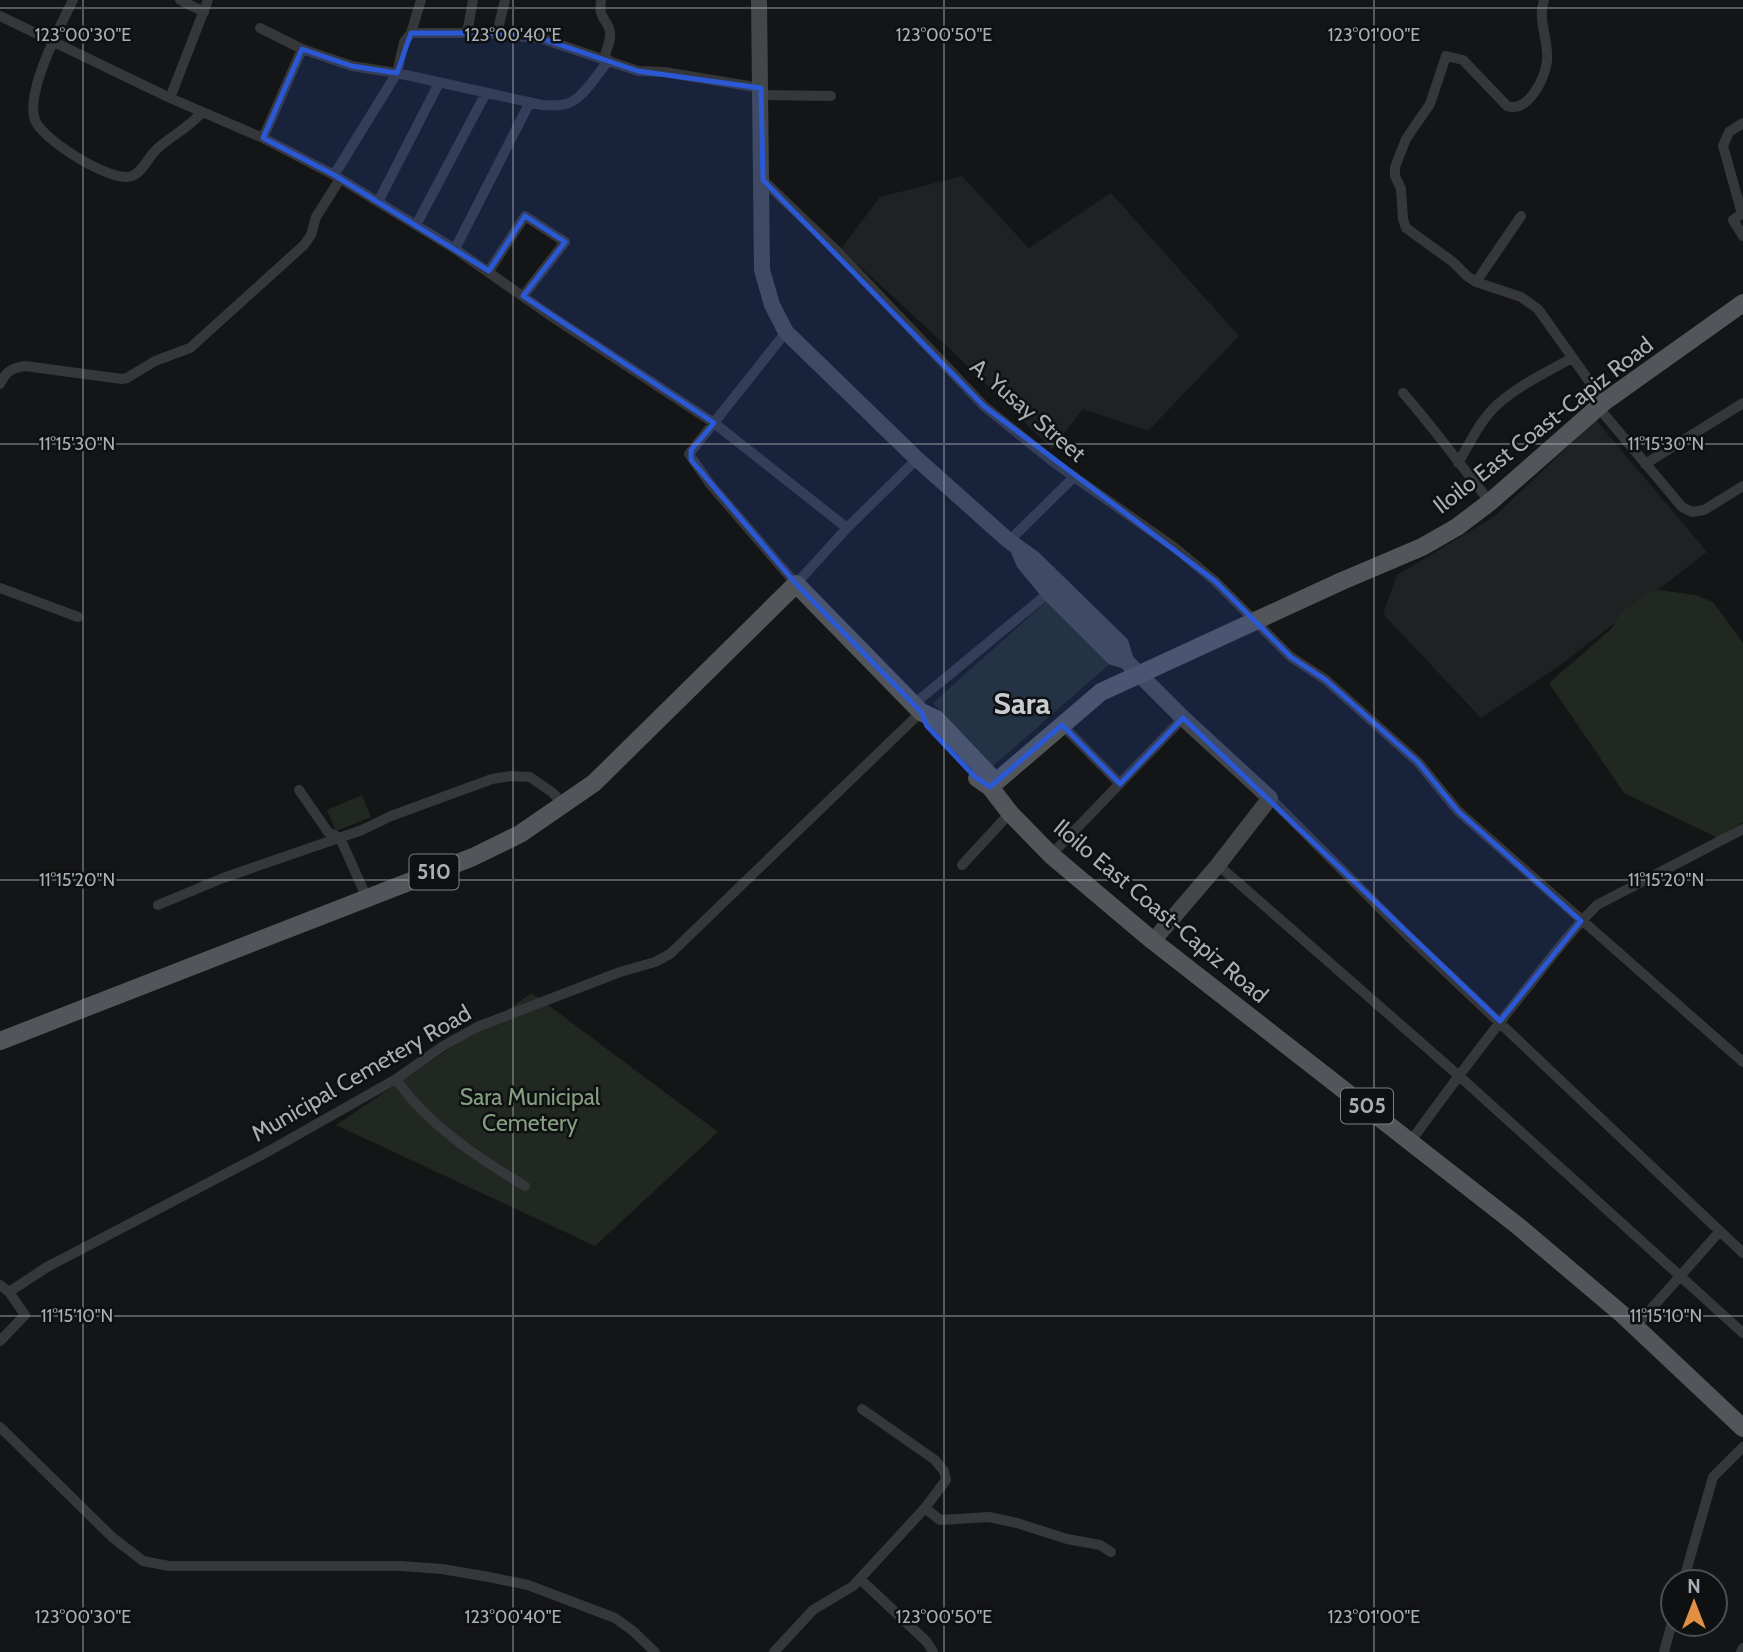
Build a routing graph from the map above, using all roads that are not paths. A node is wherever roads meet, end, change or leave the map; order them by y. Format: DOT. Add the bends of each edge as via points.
graph roads {
  1 [pos="73,0"];
  2 [pos="180,0"];
  3 [pos="208,0"];
  4 [pos="421,0"];
  5 [pos="473,0"];
  6 [pos="505,0"];
  7 [pos="601,0"];
  8 [pos="760,0"];
  9 [pos="1544,0"];
  10 [pos="197,7"];
  11 [pos="0,16"];
  12 [pos="260,28"];
  13 [pos="411,33"];
  14 [pos="467,33"];
  15 [pos="497,33"];
  16 [pos="53,41"];
  17 [pos="302,49"];
  18 [pos="606,59"];
  19 [pos="397,73"];
  20 [pos="439,83"];
  21 [pos="762,91"];
  22 [pos="486,93"];
  23 [pos="831,96"];
  24 [pos="170,98"];
  25 [pos="530,102"];
  26 [pos="202,112"];
  27 [pos="1743,123"];
  28 [pos="263,138"];
  29 [pos="337,177"];
  30 [pos="762,180"];
  31 [pos="378,202"];
  32 [pos="1742,214"];
  33 [pos="1521,216"];
  34 [pos="416,225"];
  35 [pos="1743,236"];
  36 [pos="456,249"];
  37 [pos="489,271"];
  38 [pos="1476,282"];
  39 [pos="523,296"];
  40 [pos="1743,303"];
  41 [pos="786,332"];
  42 [pos="1572,358"];
  43 [pos="0,383"];
  44 [pos="1403,393"];
  45 [pos="1743,403"];
  46 [pos="1601,405"];
  47 [pos="714,423"];
  48 [pos="917,459"];
  49 [pos="1458,463"];
  50 [pos="1645,464"];
  51 [pos="1073,477"];
  52 [pos="1743,486"];
  53 [pos="1490,502"];
  54 [pos="847,528"];
  55 [pos="1013,545"];
  56 [pos="796,584"];
  57 [pos="0,588"];
  58 [pos="1054,589"];
  59 [pos="78,617"];
  60 [pos="1256,620"];
  61 [pos="1132,667"];
  62 [pos="918,708"];
  63 [pos="1183,718"];
  64 [pos="1062,725"];
  65 [pos="992,784"];
  66 [pos="1119,784"];
  67 [pos="299,790"];
  68 [pos="1270,798"];
  69 [pos="564,805"];
  70 [pos="1010,813"];
  71 [pos="1743,829"];
  72 [pos="340,838"];
  73 [pos="1051,855"];
  74 [pos="962,865"];
  75 [pos="1218,865"];
  76 [pos="367,898"];
  77 [pos="158,905"];
  78 [pos="1581,920"];
  79 [pos="1153,941"];
  80 [pos="1500,1021"];
  81 [pos="0,1041"];
  82 [pos="1743,1062"];
  83 [pos="1458,1075"];
  84 [pos="396,1079"];
  85 [pos="1411,1141"];
  86 [pos="525,1186"];
  87 [pos="1720,1231"];
  88 [pos="1743,1253"];
  89 [pos="1680,1275"];
  90 [pos="5,1288"];
  91 [pos="1636,1326"];
  92 [pos="1743,1333"];
  93 [pos="0,1340"];
  94 [pos="862,1409"];
  95 [pos="1741,1422"];
  96 [pos="0,1427"];
  97 [pos="1743,1447"];
  98 [pos="925,1508"];
  99 [pos="1111,1552"];
  100 [pos="1687,1568"];
  101 [pos="860,1579"];
  102 [pos="654,1652"];
  103 [pos="774,1652"];
  104 [pos="933,1652"];
  1 -- 16 [label="street"];
  2 -- 10 [label="street"];
  3 -- 10 [label="street"];
  4 -- 13 [label="street"];
  5 -- 14 [label="street"];
  6 -- 15 [label="street"];
  7 -- 18 [label="street" via="600,13 610,29"];
  8 -- 21 [label="street"];
  9 -- 38 [label="street" via="1541,12 1547,61 1527,103 1507,106 1463,60 1446,57 1430,104 1406,139 1395,167 1406,228"];
  10 -- 24 [label="street"];
  11 -- 16 [label="street"];
  12 -- 17 [label="street"];
  13 -- 14 [label="street"];
  13 -- 19 [label="street" via="404,42"];
  14 -- 15 [label="street"];
  15 -- 18 [label="street" via="543,38"];
  16 -- 24 [label="street"];
  16 -- 26 [label="street" via="36,85 34,119 64,150 118,178 139,172 157,150"];
  17 -- 19 [label="street" via="352,66"];
  17 -- 28 [label="street"];
  18 -- 21 [label="street" via="638,71"];
  18 -- 25 [label="street" via="571,102"];
  19 -- 20 [label="street"];
  19 -- 29 [label="street"];
  20 -- 22 [label="street"];
  20 -- 31 [label="street"];
  21 -- 23 [label="street"];
  21 -- 30 [label="street"];
  22 -- 25 [label="street"];
  22 -- 34 [label="street"];
  24 -- 26 [label="street"];
  25 -- 36 [label="street"];
  26 -- 28 [label="street"];
  27 -- 32 [label="street" via="1729,132 1723,146"];
  28 -- 29 [label="street"];
  29 -- 31 [label="street"];
  29 -- 43 [label="street" via="304,245 190,348 122,379 25,366 13,368"];
  30 -- 41 [label="street" via="762,270"];
  30 -- 51 [label="street, A. Yusay Street" via="836,250 984,407"];
  31 -- 34 [label="street"];
  32 -- 35 [label="street" via="1733,220"];
  33 -- 38 [label="street"];
  34 -- 36 [label="street"];
  36 -- 37 [label="street"];
  37 -- 39 [label="street"];
  37 -- 39 [label="street" via="525,216 565,242"];
  38 -- 42 [label="street" via="1521,297 1538,309"];
  39 -- 47 [label="street"];
  40 -- 46 [label="main road, Iloilo East Coast-Capiz Road"];
  41 -- 47 [label="street"];
  41 -- 48 [label="street"];
  42 -- 46 [label="street"];
  42 -- 49 [label="street" via="1497,405"];
  44 -- 49 [label="street"];
  45 -- 50 [label="street"];
  46 -- 50 [label="street"];
  46 -- 53 [label="main road, Iloilo East Coast-Capiz Road"];
  47 -- 54 [label="street"];
  47 -- 56 [label="street" via="691,450 691,460"];
  48 -- 54 [label="street"];
  48 -- 55 [label="street"];
  49 -- 53 [label="street"];
  50 -- 52 [label="street" via="1682,508 1692,512 1704,510"];
  51 -- 55 [label="street"];
  51 -- 60 [label="street, A. Yusay Street" via="1174,547"];
  53 -- 60 [label="main road, Iloilo East Coast-Capiz Road" via="1422,547"];
  54 -- 56 [label="street"];
  55 -- 58 [label="street" via="1024,563"];
  56 -- 62 [label="main road"];
  56 -- 69 [label="main road, 510" via="594,783"];
  57 -- 59 [label="street"];
  58 -- 61 [label="street" via="1114,657"];
  58 -- 62 [label="street, Municipal Cemetery Road"];
  60 -- 61 [label="main road, Iloilo East Coast-Capiz Road"];
  60 -- 78 [label="street, A. Yusay Street" via="1291,657 1326,680 1418,762 1458,811"];
  61 -- 63 [label="street"];
  61 -- 64 [label="main road, Iloilo East Coast-Capiz Road"];
  62 -- 65 [label="main road" via="927,726 975,777"];
  62 -- 84 [label="street, Municipal Cemetery Road" via="670,954 477,1027"];
  63 -- 66 [label="street"];
  63 -- 68 [label="street"];
  64 -- 65 [label="main road, Iloilo East Coast-Capiz Road"];
  64 -- 66 [label="street"];
  65 -- 70 [label="main road, Iloilo East Coast-Capiz Road / 505"];
  66 -- 73 [label="street"];
  67 -- 72 [label="street" via="328,832"];
  68 -- 75 [label="street"];
  68 -- 80 [label="street"];
  69 -- 72 [label="street" via="530,777 511,776 492,779"];
  69 -- 76 [label="main road, 510" via="473,857"];
  70 -- 73 [label="main road, Iloilo East Coast-Capiz Road / 505"];
  70 -- 74 [label="street"];
  71 -- 78 [label="street" via="1597,905"];
  72 -- 76 [label="street"];
  72 -- 77 [label="street"];
  73 -- 79 [label="main road, Iloilo East Coast-Capiz Road / 505"];
  75 -- 79 [label="street"];
  75 -- 83 [label="street"];
  76 -- 81 [label="main road, 510"];
  78 -- 80 [label="street"];
  78 -- 82 [label="street, A. Yusay Street"];
  79 -- 85 [label="main road, Iloilo East Coast-Capiz Road / 505"];
  80 -- 83 [label="street"];
  80 -- 87 [label="street"];
  83 -- 85 [label="street"];
  83 -- 89 [label="street"];
  84 -- 86 [label="street" via="457,1141"];
  84 -- 90 [label="street, Municipal Cemetery Road" via="258,1157"];
  85 -- 91 [label="main road, Iloilo East Coast-Capiz Road / 505"];
  87 -- 88 [label="street"];
  87 -- 89 [label="street"];
  89 -- 91 [label="street"];
  89 -- 92 [label="street"];
  90 -- 93 [label="street" via="25,1315"];
  91 -- 95 [label="main road, Iloilo East Coast-Capiz Road / 505"];
  94 -- 98 [label="street" via="944,1471 946,1480"];
  96 -- 102 [label="street" via="143,1562 169,1566 401,1566 477,1575 528,1585 615,1618"];
  97 -- 100 [label="street" via="1713,1477"];
  98 -- 99 [label="street" via="940,1520 989,1517 1017,1522"];
  98 -- 101 [label="street"];
  101 -- 103 [label="street" via="813,1610"];
  101 -- 104 [label="street"];
}
